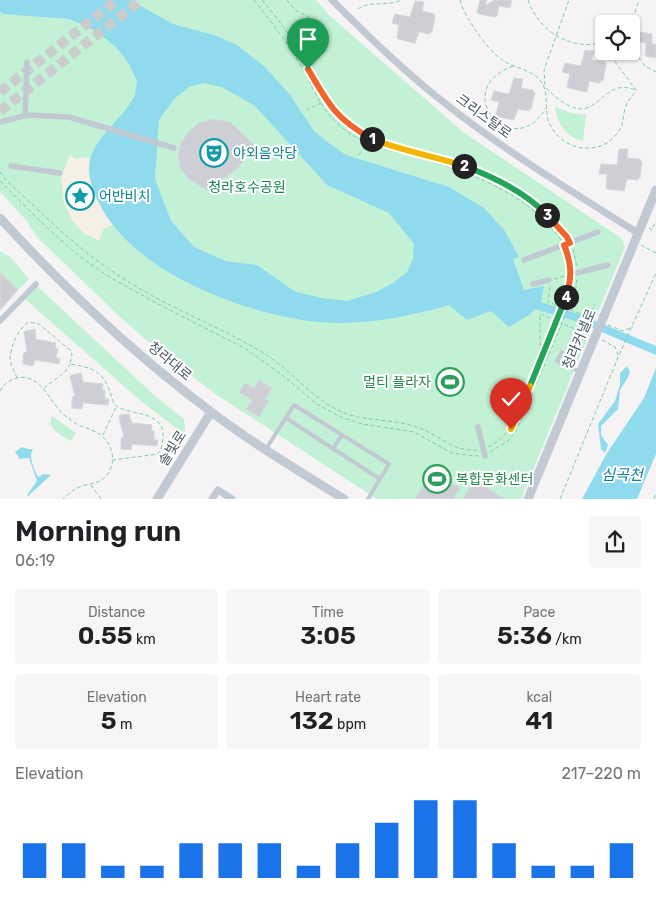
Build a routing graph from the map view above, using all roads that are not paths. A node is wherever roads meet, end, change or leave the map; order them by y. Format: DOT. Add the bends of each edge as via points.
graph roads {
  1 [pos="332,0"];
  2 [pos="27,62"];
  3 [pos="25,116"];
  4 [pos="0,122"];
  5 [pos="174,148"];
  6 [pos="11,166"];
  7 [pos="60,173"];
  8 [pos="656,190"];
  9 [pos="0,218"];
  10 [pos="598,232"];
  11 [pos="638,232"];
  12 [pos="524,260"];
  13 [pos="608,265"];
  14 [pos="574,274"];
  15 [pos="549,280"];
  16 [pos="36,284"];
  17 [pos="532,284"];
  18 [pos="0,321"];
  19 [pos="562,352"];
  20 [pos="580,372"];
  21 [pos="211,412"];
  22 [pos="286,418"];
  23 [pos="478,427"];
  24 [pos="342,435"];
  25 [pos="266,449"];
  26 [pos="333,450"];
  27 [pos="484,453"];
  28 [pos="380,479"];
  29 [pos="157,499"];
  30 [pos="212,499"];
  31 [pos="232,499"];
  32 [pos="344,499"];
  33 [pos="368,499"];
  34 [pos="528,499"];
  1 -- 11 [label="street, 크리스탈로" via="450,107 520,157"];
  2 -- 3 [label="street"];
  3 -- 4 [label="street"];
  3 -- 5 [label="street" via="69,117"];
  6 -- 7 [label="street"];
  8 -- 11 [label="street, 청라커낼로"];
  9 -- 21 [label="street, 청라대로" via="92,311"];
  10 -- 12 [label="street"];
  11 -- 20 [label="street, 청라커낼로, bridge"];
  13 -- 14 [label="street"];
  15 -- 17 [label="street"];
  16 -- 18 [label="street"];
  19 -- 20 [label="lane" via="557,361"];
  20 -- 34 [label="street, 청라커낼로"];
  21 -- 25 [label="street, 청라대로"];
  21 -- 29 [label="street, 솔빛로"];
  22 -- 24 [label="lane" via="294,405"];
  22 -- 25 [label="lane"];
  22 -- 26 [label="lane"];
  23 -- 27 [label="street"];
  24 -- 26 [label="lane"];
  24 -- 28 [label="lane" via="389,464"];
  25 -- 32 [label="street, 청라대로"];
  26 -- 28 [label="lane"];
  28 -- 33 [label="lane"];
  30 -- 31 [label="street" via="218,490"];
}
